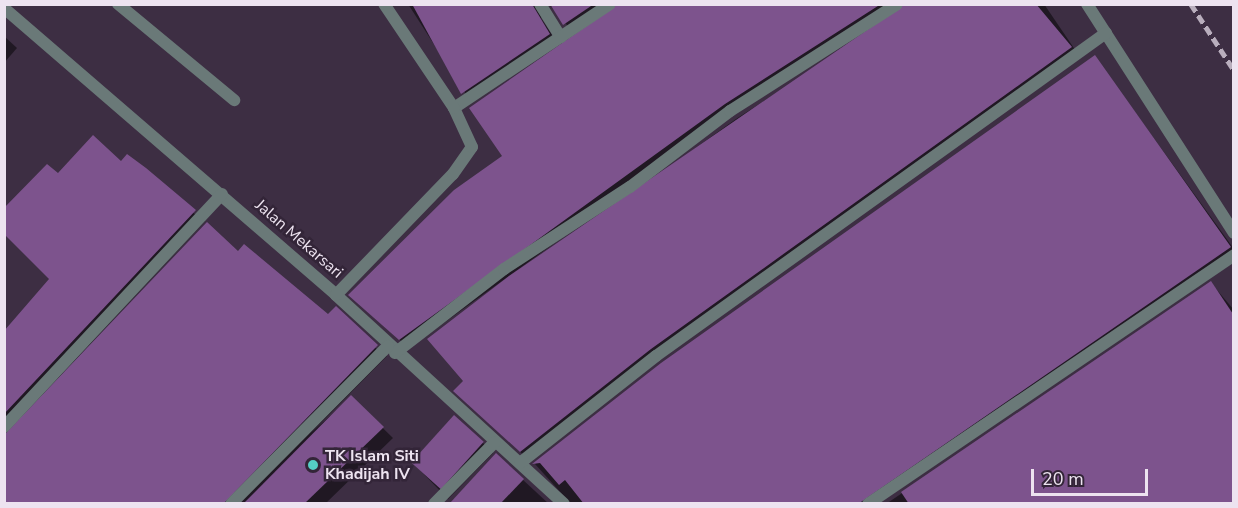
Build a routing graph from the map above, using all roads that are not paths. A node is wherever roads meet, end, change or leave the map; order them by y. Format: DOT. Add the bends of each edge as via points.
graph roads {
  1 [pos="118,4"];
  2 [pos="384,4"];
  3 [pos="540,4"];
  4 [pos="609,4"];
  5 [pos="897,4"];
  6 [pos="1088,4"];
  7 [pos="4,8"];
  8 [pos="1106,33"];
  9 [pos="561,37"];
  10 [pos="234,100"];
  11 [pos="454,108"];
  12 [pos="222,194"];
  13 [pos="1233,233"];
  14 [pos="1233,255"];
  15 [pos="336,295"];
  16 [pos="392,349"];
  17 [pos="4,427"];
  18 [pos="495,442"];
  19 [pos="520,463"];
  20 [pos="231,504"];
  21 [pos="434,504"];
  22 [pos="564,504"];
  23 [pos="868,504"];
  1 -- 10 [label="street"];
  2 -- 11 [label="street"];
  3 -- 9 [label="street"];
  4 -- 9 [label="street"];
  5 -- 16 [label="street" via="729,111 630,187 504,269"];
  6 -- 8 [label="street"];
  7 -- 12 [label="street, Jalan Mekarsari"];
  8 -- 13 [label="street"];
  8 -- 19 [label="street" via="656,356"];
  9 -- 11 [label="street"];
  11 -- 15 [label="street" via="472,141 470,154"];
  12 -- 15 [label="street, Jalan Mekarsari"];
  12 -- 17 [label="street"];
  14 -- 23 [label="street"];
  15 -- 16 [label="street, Jalan Mekarsari"];
  16 -- 18 [label="street, Jalan Mekarsari"];
  16 -- 20 [label="street"];
  18 -- 19 [label="street, Jalan Mekarsari"];
  18 -- 21 [label="street"];
  19 -- 22 [label="street, Jalan Mekarsari"];
}
